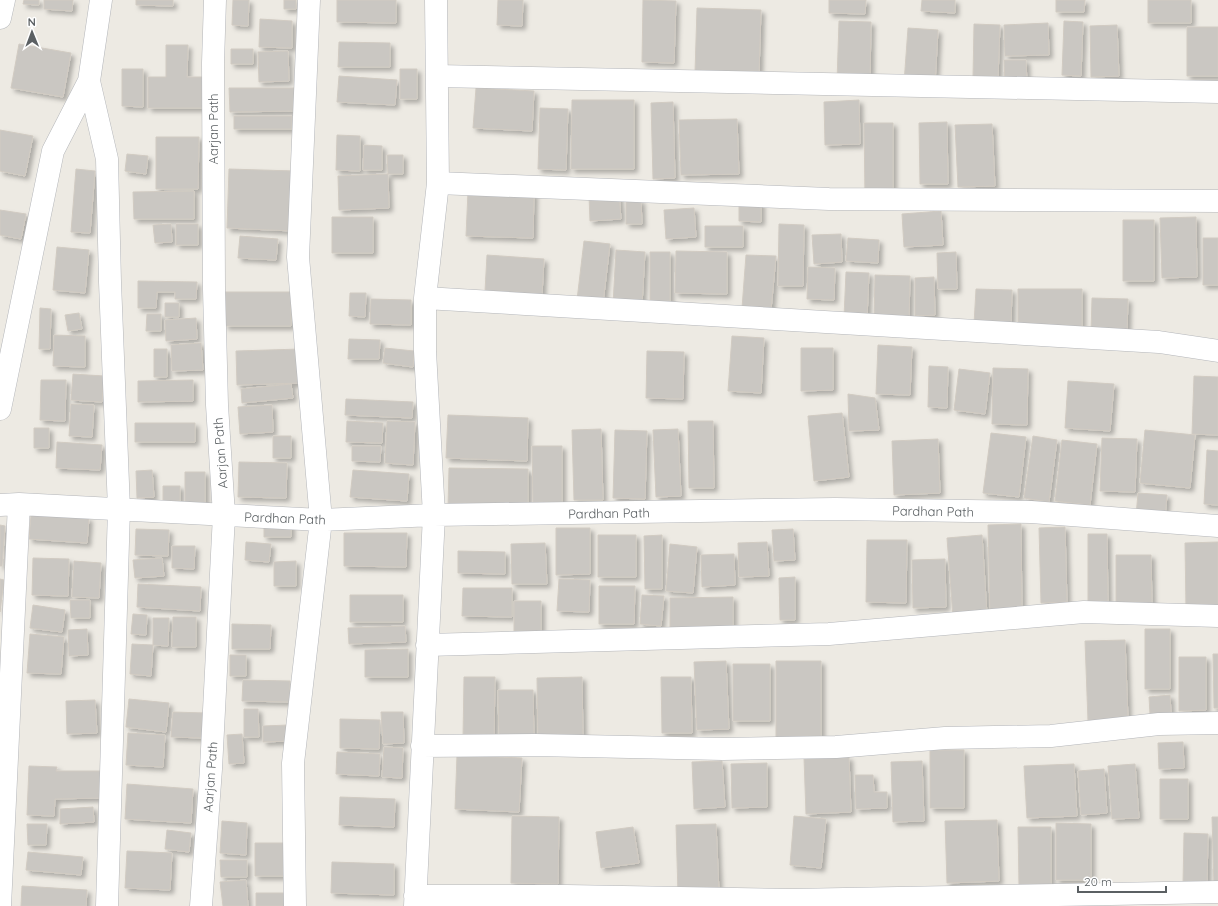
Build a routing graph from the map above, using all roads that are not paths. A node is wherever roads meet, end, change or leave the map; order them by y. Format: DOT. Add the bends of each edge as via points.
graph roads {
  1 [pos="4,0"];
  2 [pos="101,0"];
  3 [pos="215,0"];
  4 [pos="309,0"];
  5 [pos="436,0"];
  6 [pos="0,18"];
  7 [pos="437,76"];
  8 [pos="89,81"];
  9 [pos="1218,92"];
  10 [pos="438,183"];
  11 [pos="1218,200"];
  12 [pos="425,298"];
  13 [pos="1218,351"];
  14 [pos="0,409"];
  15 [pos="9,505"];
  16 [pos="119,509"];
  17 [pos="224,515"];
  18 [pos="434,515"];
  19 [pos="321,520"];
  20 [pos="1218,526"];
  21 [pos="1218,616"];
  22 [pos="427,645"];
  23 [pos="1218,723"];
  24 [pos="422,746"];
  25 [pos="1218,892"];
  26 [pos="415,901"];
  27 [pos="0,906"];
  28 [pos="107,906"];
  29 [pos="201,906"];
  30 [pos="295,906"];
  1 -- 6 [label="street"];
  2 -- 8 [label="street"];
  3 -- 17 [label="street, Aarjan Path" via="214,289 217,405"];
  4 -- 19 [label="street" via="298,258"];
  5 -- 7 [label="street"];
  7 -- 9 [label="street"];
  7 -- 10 [label="street"];
  8 -- 14 [label="street" via="53,151"];
  8 -- 16 [label="street" via="107,159"];
  10 -- 11 [label="street" via="828,199"];
  10 -- 12 [label="street"];
  12 -- 13 [label="street" via="1159,342"];
  12 -- 18 [label="street" via="425,351"];
  15 -- 16 [label="street, Pardhan Path"];
  15 -- 27 [label="street"];
  16 -- 17 [label="street, Pardhan Path"];
  16 -- 28 [label="street"];
  17 -- 19 [label="street, Pardhan Path"];
  17 -- 29 [label="street, Aarjan Path"];
  18 -- 19 [label="street, Pardhan Path"];
  18 -- 20 [label="street, Pardhan Path" via="851,510 1031,512"];
  18 -- 22 [label="street"];
  19 -- 30 [label="street" via="293,763"];
  21 -- 22 [label="street" via="1084,612 829,634"];
  22 -- 24 [label="street"];
  23 -- 24 [label="street" via="1159,724 1051,736 945,738 836,747 723,750 536,745"];
  24 -- 26 [label="street"];
  25 -- 26 [label="street" via="791,900 567,896"];
}
